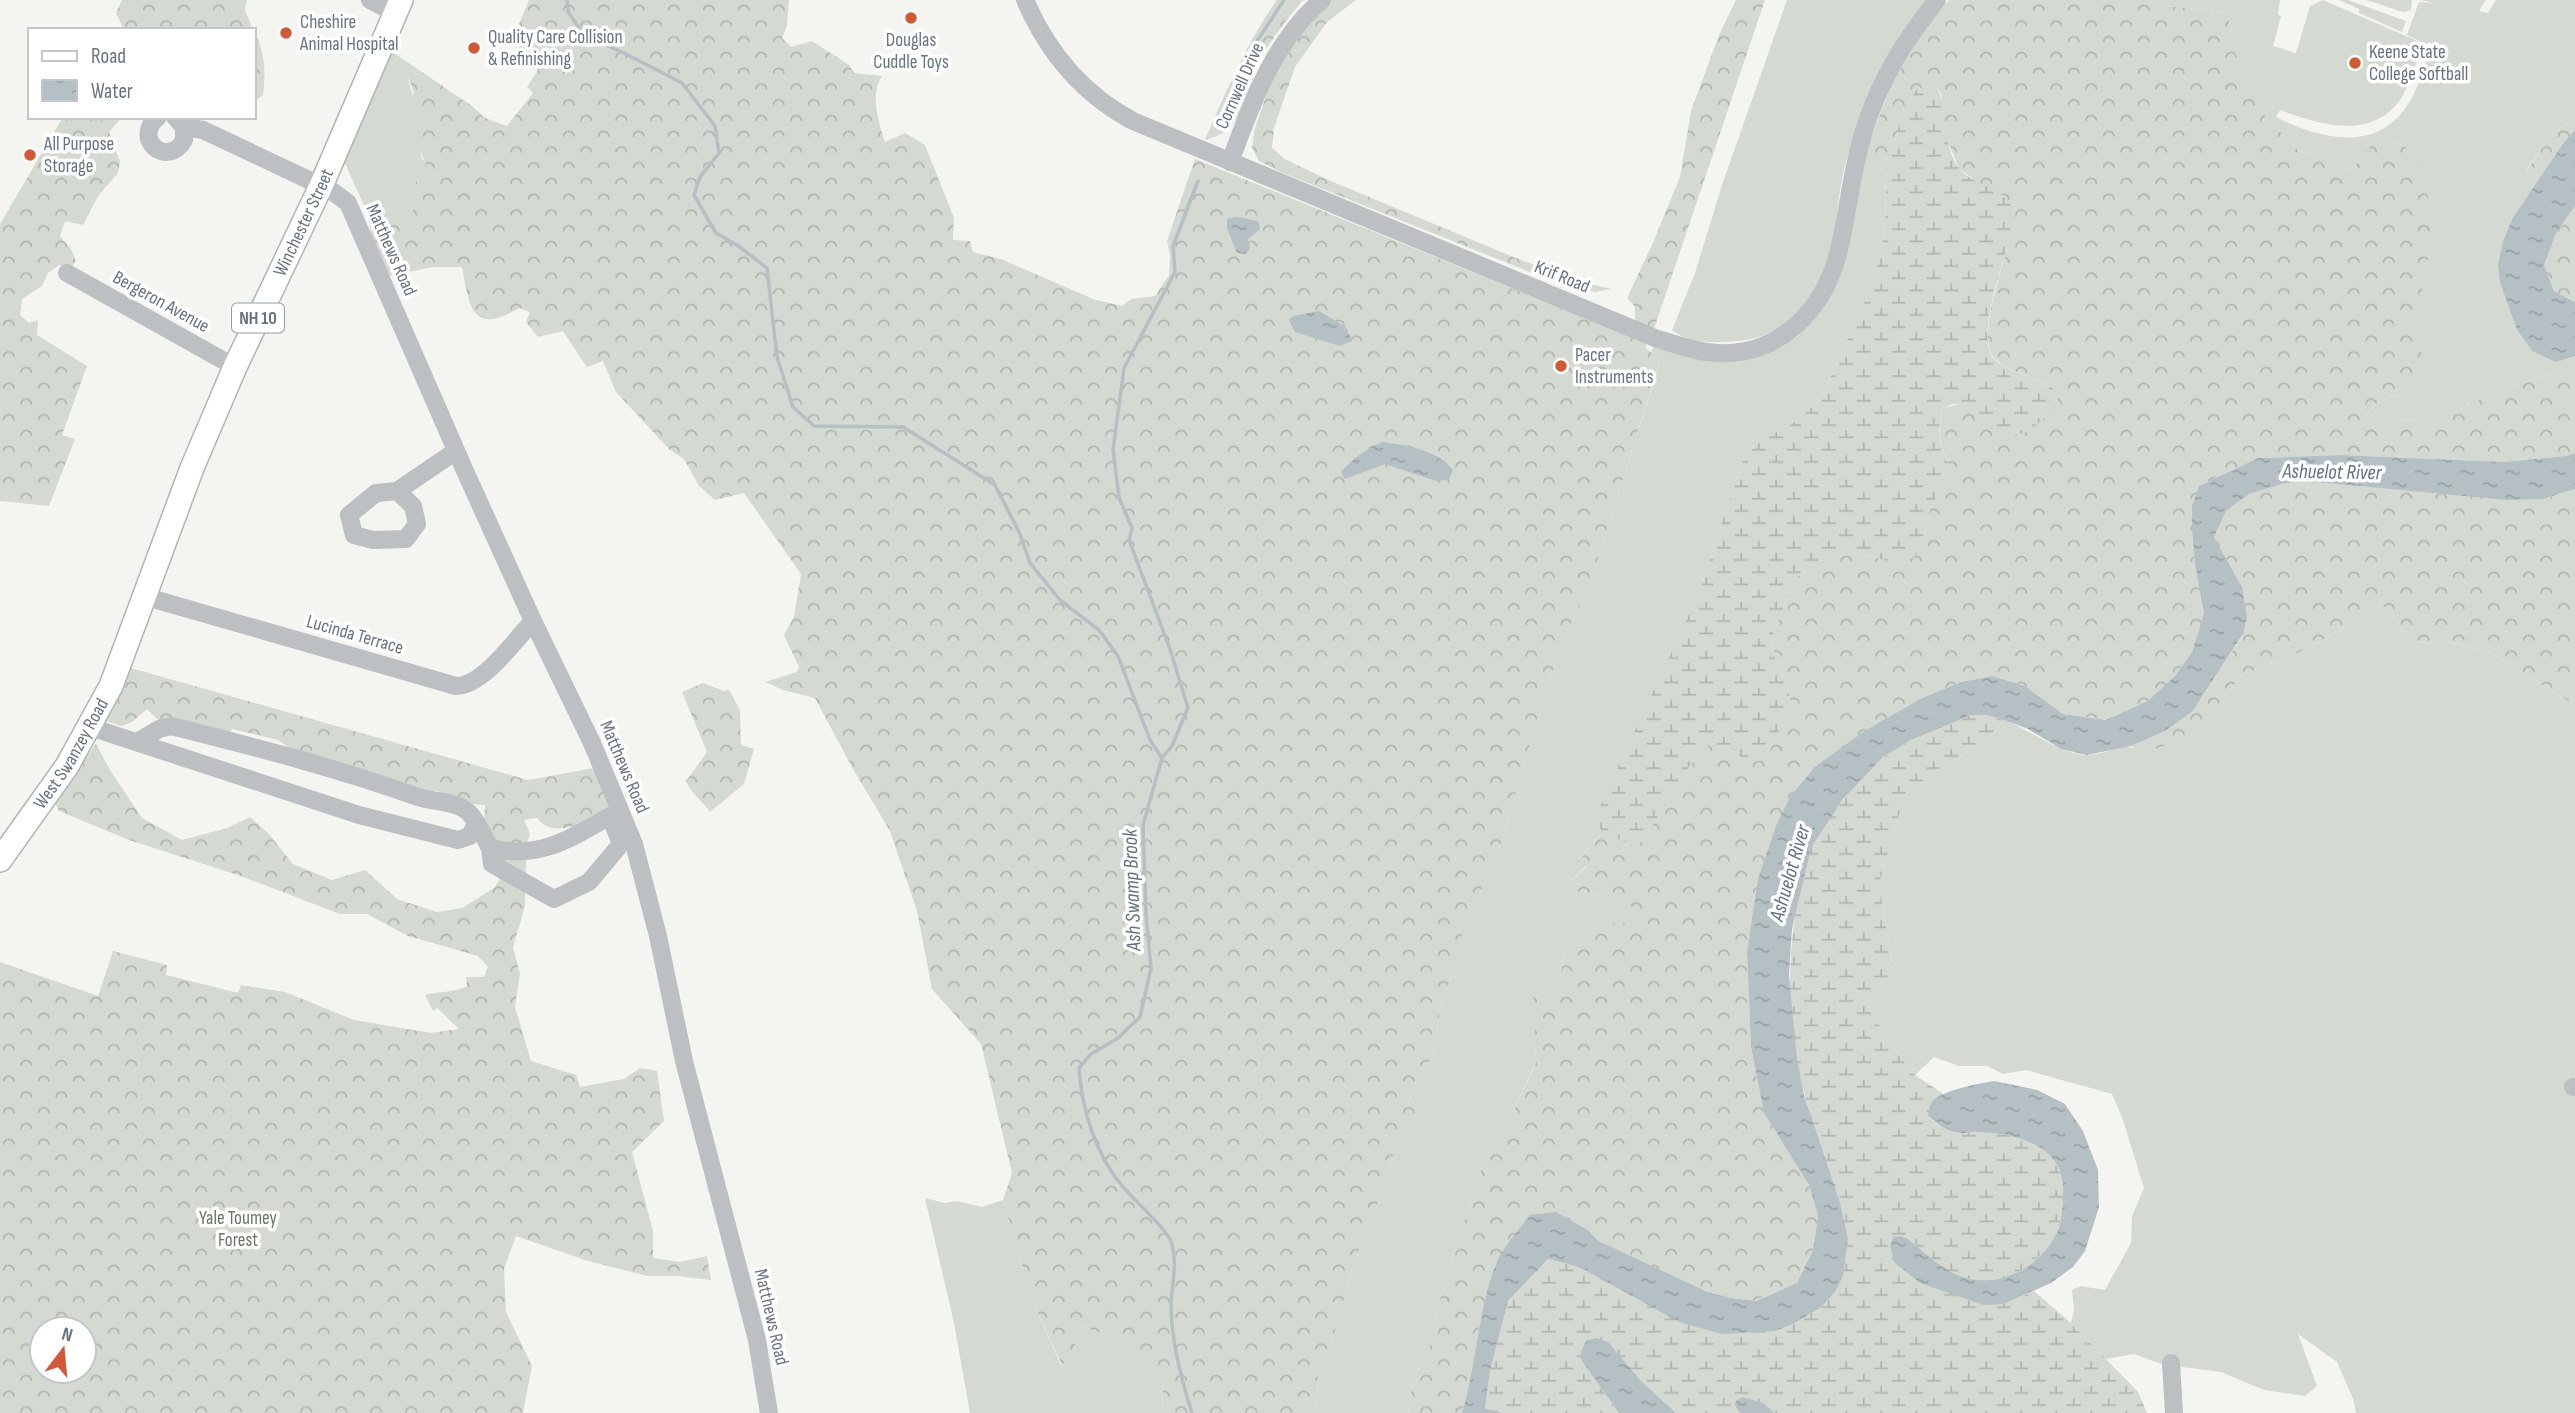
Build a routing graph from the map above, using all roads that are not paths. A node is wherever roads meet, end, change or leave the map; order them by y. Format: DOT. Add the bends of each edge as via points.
graph roads {
  1 [pos="370,0"];
  2 [pos="1025,0"];
  3 [pos="1322,0"];
  4 [pos="1937,0"];
  5 [pos="398,7"];
  6 [pos="156,119"];
  7 [pos="179,122"];
  8 [pos="1230,162"];
  9 [pos="321,186"];
  10 [pos="67,273"];
  11 [pos="235,367"];
  12 [pos="456,452"];
  13 [pos="397,491"];
  14 [pos="143,596"];
  15 [pos="533,621"];
  16 [pos="129,641"];
  17 [pos="90,727"];
  18 [pos="137,742"];
  19 [pos="476,823"];
  20 [pos="490,848"];
  21 [pos="0,860"];
  22 [pos="2171,1363"];
  23 [pos="769,1413"];
  24 [pos="2174,1413"];
  1 -- 5 [label="street"];
  2 -- 8 [label="street, Krif Road" via="1046,42 1088,92 1133,121"];
  3 -- 8 [label="street, Cornwell Drive" via="1283,43 1257,91"];
  4 -- 8 [label="street, Krif Road" via="1896,55 1874,102 1854,165 1838,254 1826,288 1795,328 1753,350 1716,353 1655,338"];
  5 -- 9 [label="main road, Winchester Street / NH 10"];
  6 -- 7 [label="street" via="148,131 150,142 158,150 170,152 184,140"];
  7 -- 9 [label="street, Matthews Road"];
  9 -- 11 [label="main road, Winchester Street / NH 10"];
  9 -- 12 [label="street, Matthews Road" via="348,203"];
  10 -- 11 [label="street, Bergeron Avenue"];
  11 -- 14 [label="main road, Winchester Street / NH 10"];
  12 -- 13 [label="street"];
  12 -- 15 [label="street, Matthews Road"];
  14 -- 15 [label="street, Lucinda Terrace" via="456,686 465,686 482,675"];
  14 -- 16 [label="main road, Winchester Street / NH 10"];
  15 -- 23 [label="street, Matthews Road" via="592,743 634,845 684,1061 757,1340"];
  16 -- 17 [label="main road, West Swanzey Road / NH 10"];
  17 -- 18 [label="street"];
  17 -- 21 [label="main road, West Swanzey Road / NH 10"];
  18 -- 19 [label="street" via="171,726 280,752 429,801 453,804 466,810"];
  18 -- 19 [label="street" via="359,815 435,835 458,840 470,836"];
  19 -- 20 [label="street"];
  20 -- 20 [label="street" via="492,864 554,899 589,882 621,844 610,816 554,848 511,853"];
  22 -- 24 [label="street"];
}
